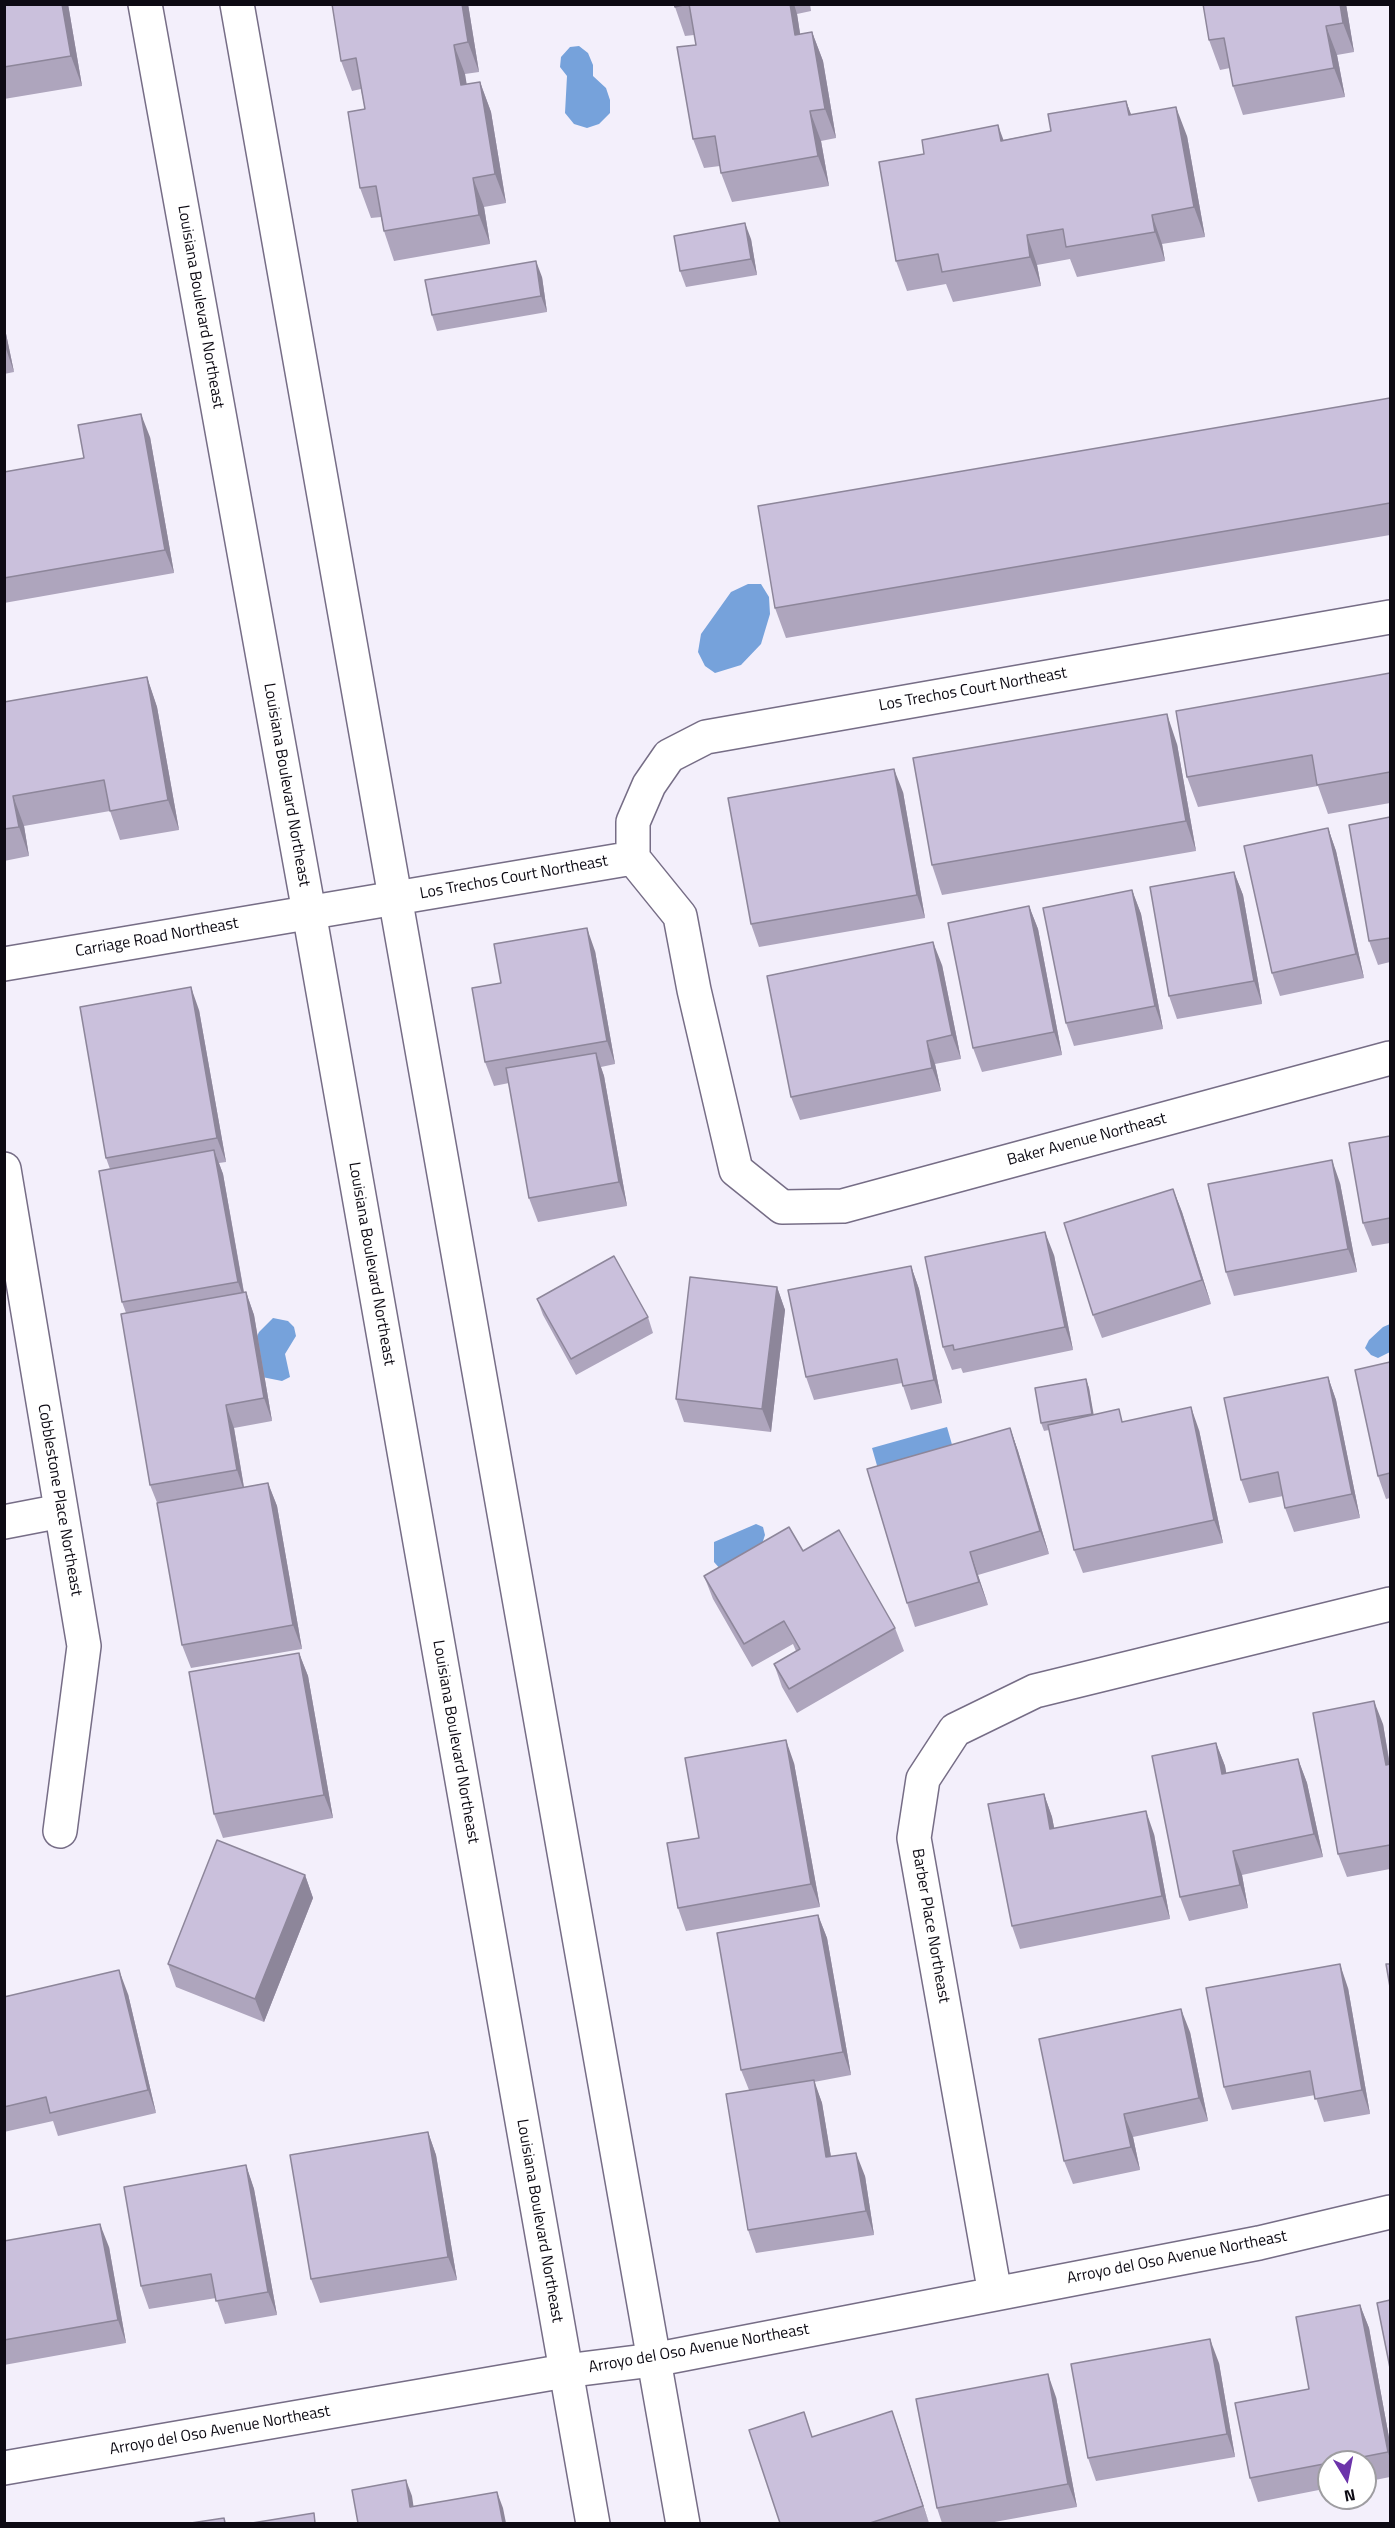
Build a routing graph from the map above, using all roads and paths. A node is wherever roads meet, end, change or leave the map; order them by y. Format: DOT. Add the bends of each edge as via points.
graph roads {
  1 [pos="145,4"];
  2 [pos="237,4"];
  3 [pos="1390,617"];
  4 [pos="633,858"];
  5 [pos="396,898"];
  6 [pos="309,912"];
  7 [pos="4,964"];
  8 [pos="1390,1058"];
  9 [pos="4,1169"];
  10 [pos="61,1511"];
  11 [pos="4,1522"];
  12 [pos="1390,1604"];
  13 [pos="60,1831"];
  14 [pos="1390,2212"];
  15 [pos="995,2294"];
  16 [pos="653,2360"];
  17 [pos="565,2371"];
  18 [pos="4,2468"];
  19 [pos="593,2523"];
  20 [pos="683,2523"];
  1 -- 6 [label="street, Louisiana Boulevard Northeast"];
  2 -- 5 [label="street"];
  3 -- 4 [label="street, Los Trechos Court Northeast" via="706,737 669,756 649,785 633,822"];
  4 -- 5 [label="street, Los Trechos Court Northeast"];
  4 -- 8 [label="street, Baker Avenue Northeast" via="680,916 736,1170 782,1207 843,1206"];
  5 -- 6 [label="street, Los Trechos Court Northeast"];
  5 -- 16 [label="street"];
  6 -- 7 [label="street, Carriage Road Northeast"];
  6 -- 17 [label="street, Louisiana Boulevard Northeast"];
  9 -- 10 [label="street, Cobblestone Place Northeast"];
  10 -- 11 [label="street"];
  10 -- 13 [label="street, Cobblestone Place Northeast" via="84,1646"];
  12 -- 15 [label="street, Barber Place Northeast" via="1035,1690 955,1731 923,1779 914,1838"];
  14 -- 15 [label="street, Arroyo del Oso Avenue Northeast" via="1259,2244"];
  15 -- 16 [label="street, Arroyo del Oso Avenue Northeast"];
  16 -- 17 [label="street, Arroyo del Oso Avenue Northeast"];
  16 -- 20 [label="street"];
  17 -- 18 [label="street, Arroyo del Oso Avenue Northeast"];
  17 -- 19 [label="street, Louisiana Boulevard Northeast"];
}
